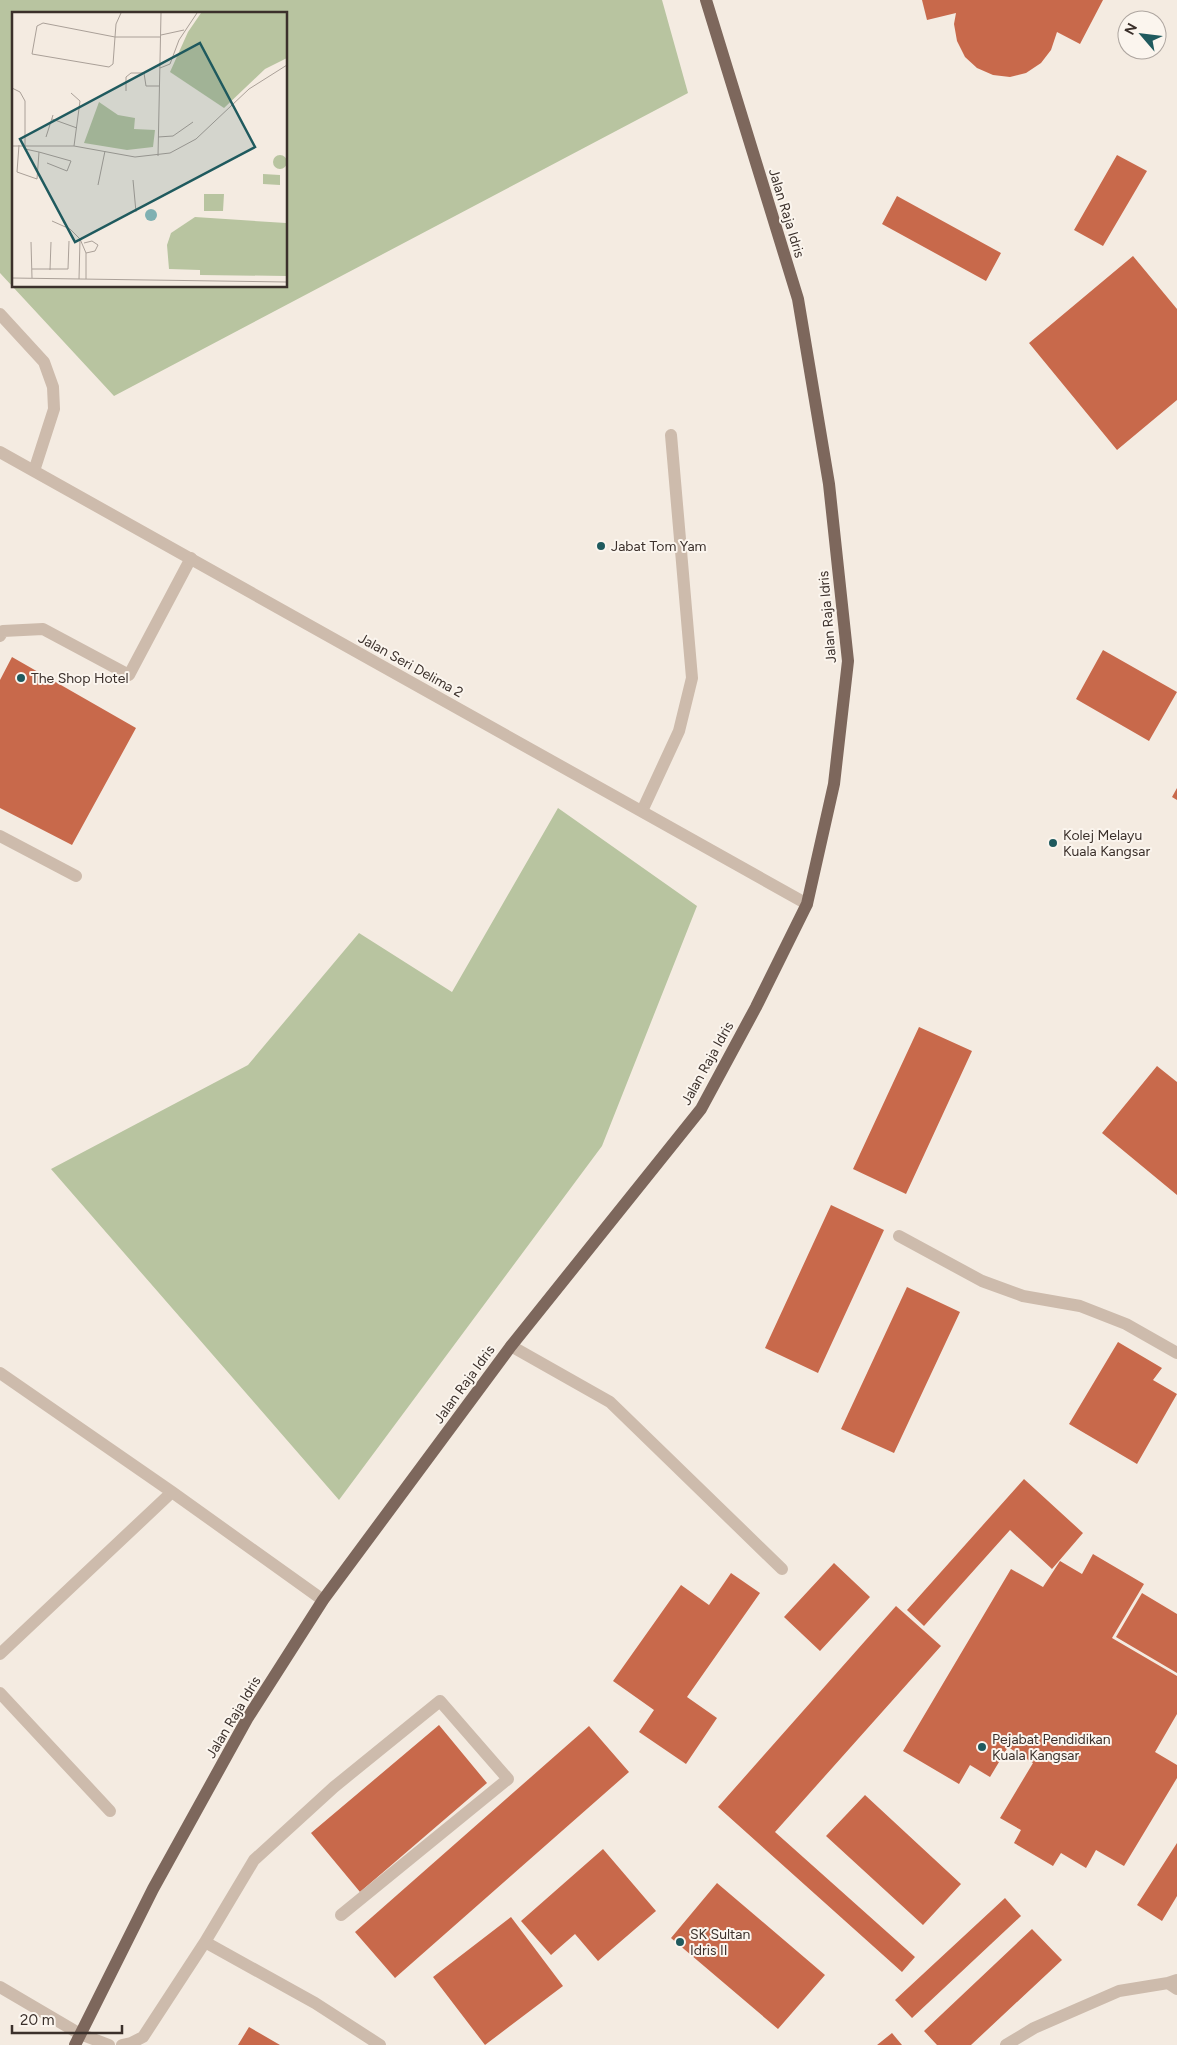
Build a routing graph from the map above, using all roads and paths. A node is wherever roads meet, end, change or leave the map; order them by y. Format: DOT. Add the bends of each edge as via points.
graph roads {
  1 [pos="706,0"];
  2 [pos="0,314"];
  3 [pos="671,435"];
  4 [pos="0,452"];
  5 [pos="34,471"];
  6 [pos="191,558"];
  7 [pos="0,636"];
  8 [pos="642,811"];
  9 [pos="0,836"];
  10 [pos="76,876"];
  11 [pos="807,904"];
  12 [pos="899,1236"];
  13 [pos="511,1346"];
  14 [pos="1177,1353"];
  15 [pos="0,1373"];
  16 [pos="172,1492"];
  17 [pos="782,1569"];
  18 [pos="323,1600"];
  19 [pos="0,1654"];
  20 [pos="0,1693"];
  21 [pos="110,1811"];
  22 [pos="341,1915"];
  23 [pos="205,1942"];
  24 [pos="1174,1984"];
  25 [pos="0,1987"];
  26 [pos="78,2040"];
  27 [pos="109,2045"];
  28 [pos="122,2045"];
  29 [pos="380,2045"];
  30 [pos="1006,2045"];
  1 -- 11 [label="main road, Jalan Raja Idris" via="798,299 830,494 848,661 834,784"];
  2 -- 5 [label="street" via="44,362 52,387 54,409"];
  3 -- 8 [label="street" via="692,678 680,731"];
  4 -- 5 [label="street, Jalan Seri Delima 2"];
  5 -- 6 [label="street, Jalan Seri Delima 2"];
  6 -- 7 [label="street" via="129,675 43,629 3,632"];
  6 -- 8 [label="street, Jalan Seri Delima 2"];
  8 -- 11 [label="street, Jalan Seri Delima 2"];
  9 -- 10 [label="street"];
  11 -- 13 [label="main road, Jalan Raja Idris" via="701,1109"];
  12 -- 14 [label="street" via="982,1281 1023,1296 1080,1306 1126,1324"];
  13 -- 17 [label="street" via="610,1402"];
  13 -- 18 [label="main road, Jalan Raja Idris"];
  15 -- 16 [label="street"];
  16 -- 18 [label="street"];
  16 -- 19 [label="street"];
  18 -- 26 [label="main road, Jalan Raja Idris" via="247,1719 153,1889"];
  20 -- 21 [label="street"];
  22 -- 23 [label="street" via="508,1779 440,1701 334,1787 254,1860"];
  23 -- 28 [label="street" via="143,2037"];
  23 -- 29 [label="street"];
  24 -- 30 [label="street" via="1119,1991 1034,2028"];
  25 -- 26 [label="street"];
  26 -- 27 [label="street"];
}
